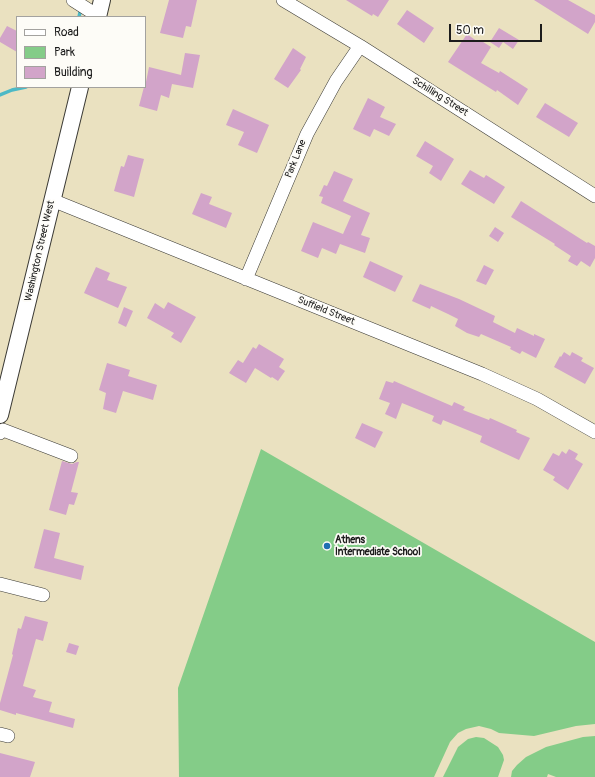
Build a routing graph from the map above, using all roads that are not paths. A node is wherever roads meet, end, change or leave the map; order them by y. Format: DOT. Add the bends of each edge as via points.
graph roads {
  1 [pos="73,0"];
  2 [pos="102,0"];
  3 [pos="283,0"];
  4 [pos="98,16"];
  5 [pos="360,46"];
  6 [pos="80,88"];
  7 [pos="595,196"];
  8 [pos="52,200"];
  9 [pos="246,279"];
  10 [pos="0,415"];
  11 [pos="595,432"];
  12 [pos="0,433"];
  13 [pos="71,456"];
  14 [pos="0,584"];
  15 [pos="43,595"];
  1 -- 4 [label="street"];
  2 -- 4 [label="street"];
  3 -- 5 [label="street, Schilling Street"];
  5 -- 7 [label="street, Schilling Street"];
  5 -- 9 [label="street, Park Lane" via="336,81 307,134"];
  6 -- 8 [label="street, Washington Street West"];
  8 -- 9 [label="street, Suffield Street"];
  8 -- 10 [label="street, Washington Street West"];
  9 -- 11 [label="street, Suffield Street" via="482,374 537,399"];
  12 -- 13 [label="street" via="3,430"];
  14 -- 15 [label="street"];
}
